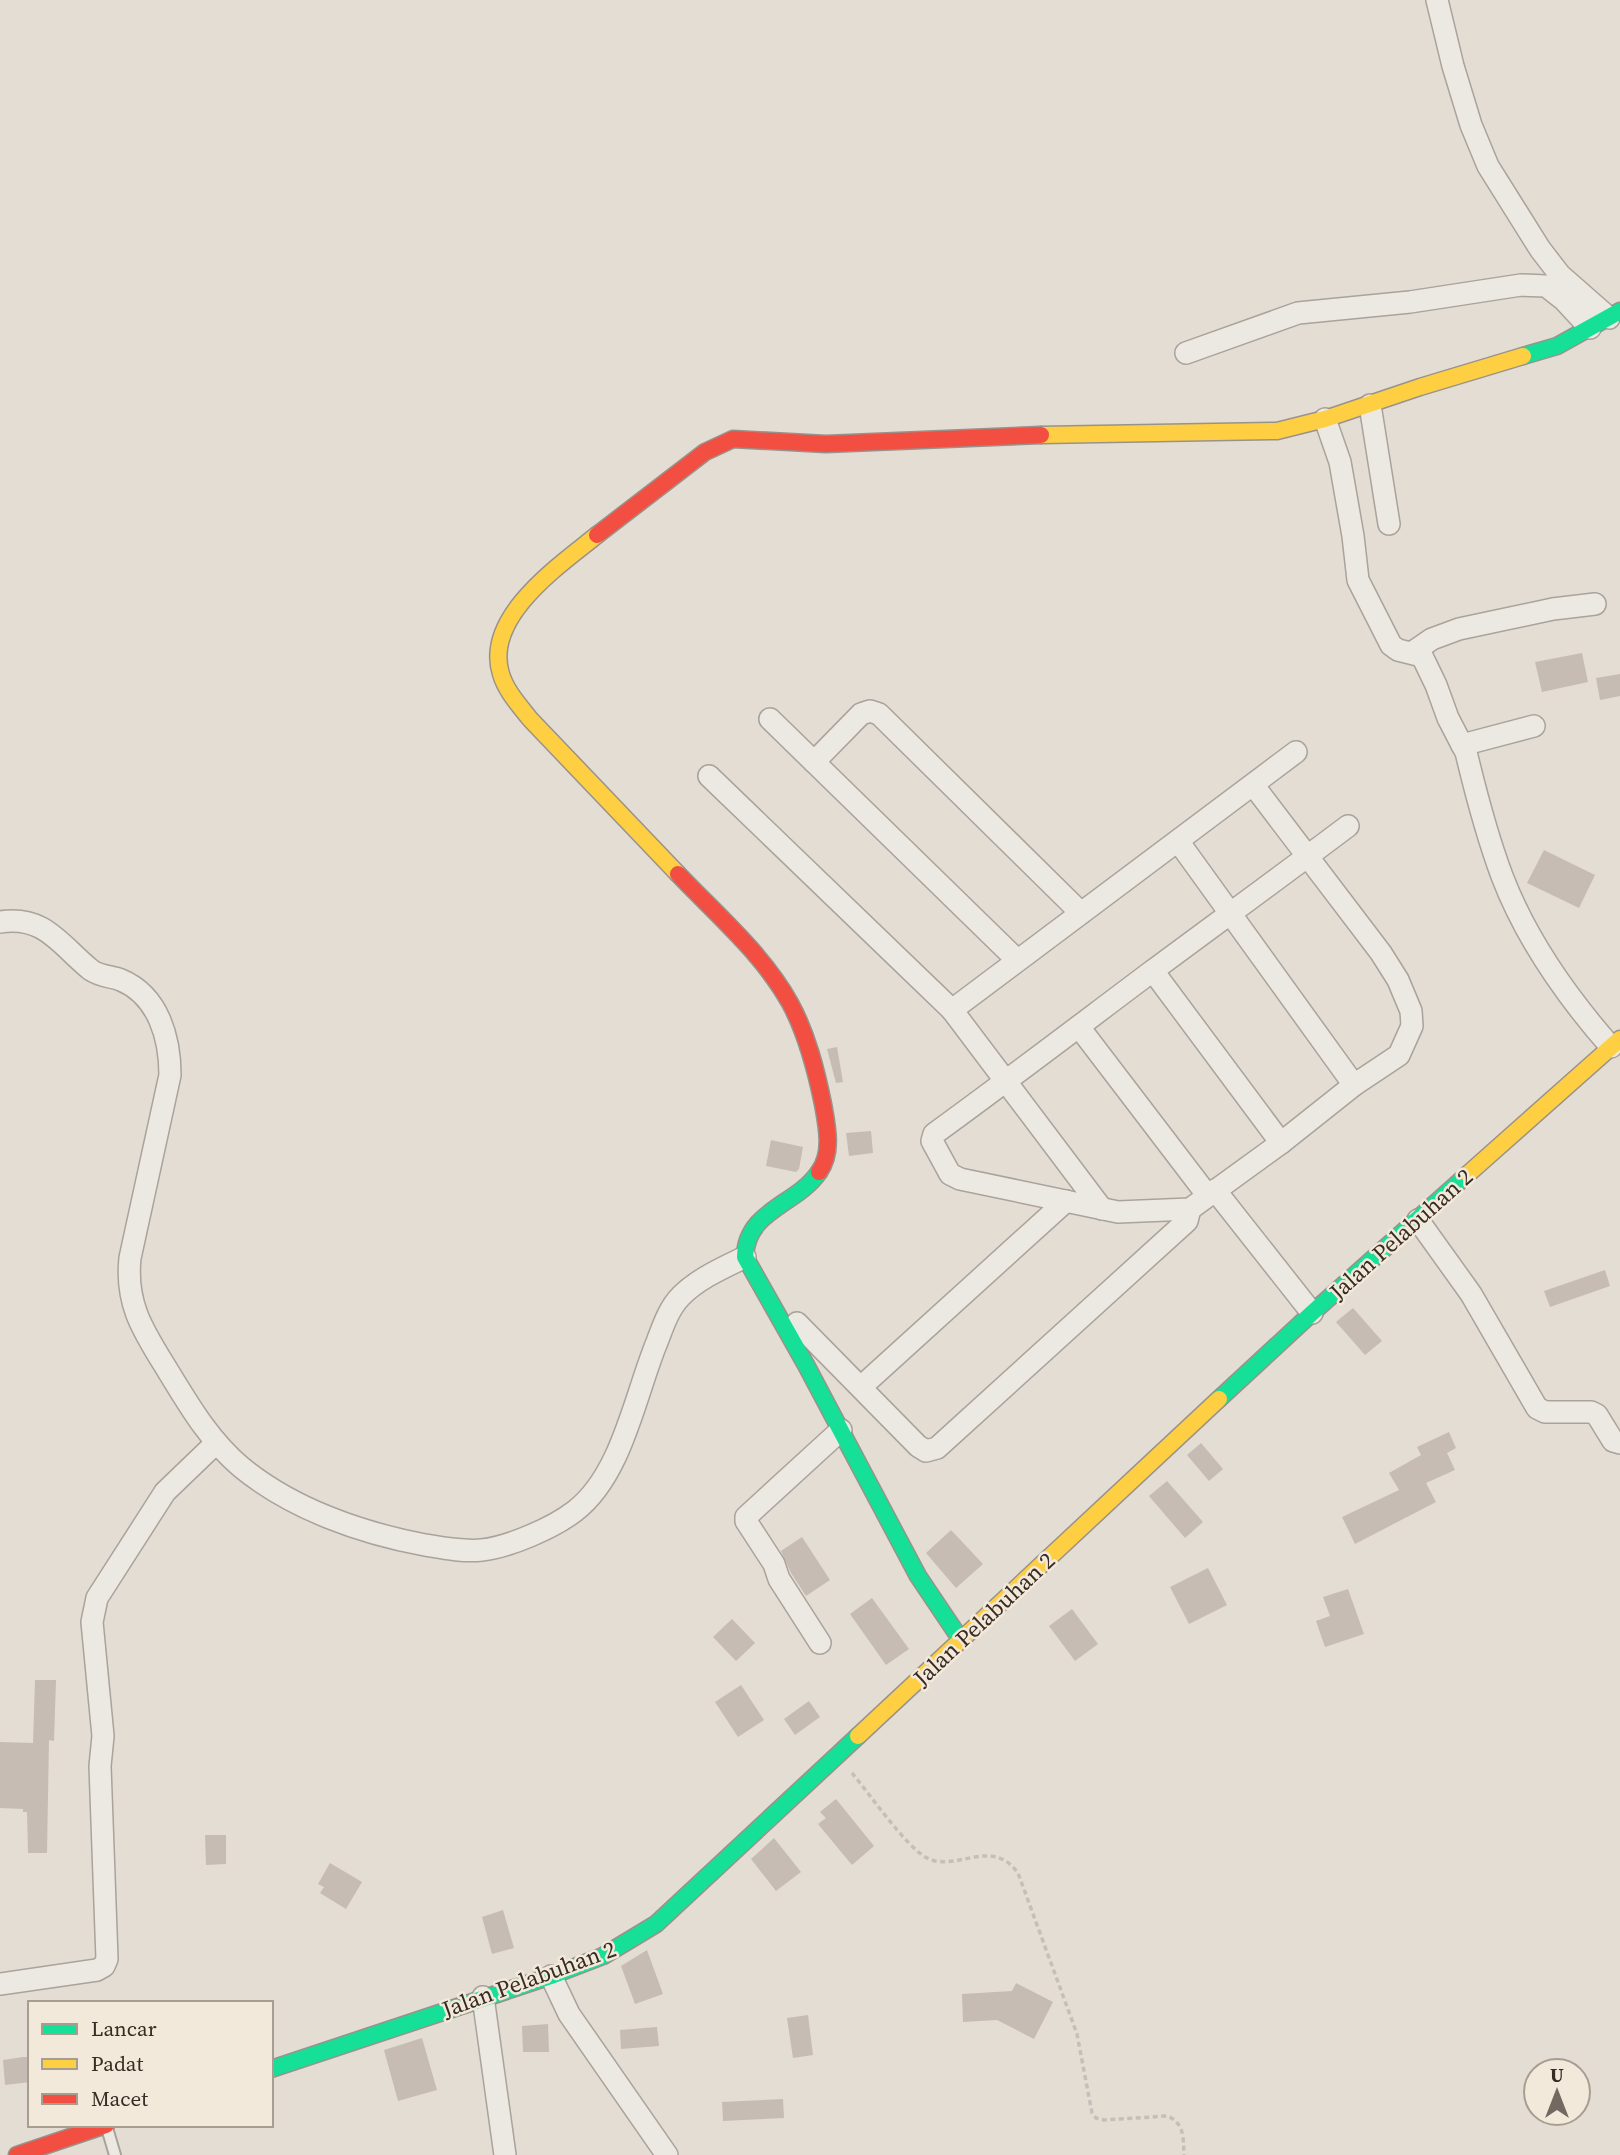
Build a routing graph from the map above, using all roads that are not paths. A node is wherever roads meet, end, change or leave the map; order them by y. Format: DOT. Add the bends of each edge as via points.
graph roads {
  1 [pos="1437,0"];
  2 [pos="1614,314"];
  3 [pos="1590,328"];
  4 [pos="1186,353"];
  5 [pos="1370,405"];
  6 [pos="1325,419"];
  7 [pos="1389,524"];
  8 [pos="1595,604"];
  9 [pos="1413,652"];
  10 [pos="770,719"];
  11 [pos="1534,726"];
  12 [pos="1462,745"];
  13 [pos="1296,752"];
  14 [pos="814,762"];
  15 [pos="709,776"];
  16 [pos="1254,786"];
  17 [pos="1348,826"];
  18 [pos="1178,841"];
  19 [pos="1309,856"];
  20 [pos="1081,913"];
  21 [pos="1232,914"];
  22 [pos="0,922"];
  23 [pos="1017,960"];
  24 [pos="1153,971"];
  25 [pos="952,1010"];
  26 [pos="1079,1027"];
  27 [pos="1615,1043"];
  28 [pos="1006,1082"];
  29 [pos="1354,1085"];
  30 [pos="1281,1143"];
  31 [pos="1211,1193"];
  32 [pos="1066,1201"];
  33 [pos="1102,1209"];
  34 [pos="1190,1209"];
  35 [pos="1418,1220"];
  36 [pos="745,1257"];
  37 [pos="1312,1313"];
  38 [pos="797,1323"];
  39 [pos="861,1387"];
  40 [pos="841,1430"];
  41 [pos="216,1443"];
  42 [pos="1620,1443"];
  43 [pos="961,1640"];
  44 [pos="820,1643"];
  45 [pos="551,1976"];
  46 [pos="0,1984"];
  47 [pos="483,1997"];
  48 [pos="273,2068"];
  49 [pos="100,2127"];
  50 [pos="107,2127"];
  51 [pos="17,2155"];
  52 [pos="115,2155"];
  53 [pos="505,2155"];
  54 [pos="667,2155"];
  1 -- 2 [label="street" via="1464,101 1488,166 1560,275"];
  2 -- 3 [label="street"];
  3 -- 4 [label="street" via="1546,286 1521,285 1298,313"];
  3 -- 5 [label="street" via="1557,346"];
  5 -- 6 [label="street"];
  5 -- 7 [label="street"];
  6 -- 9 [label="street" via="1340,462 1358,580 1391,645"];
  6 -- 36 [label="street" via="1263,432 826,444 733,439 705,452 546,575 524,598 503,637 499,655 500,673 508,689 600,795 771,974 799,1021 825,1118 827,1156 812,1182 750,1228"];
  8 -- 9 [label="street" via="1459,629"];
  9 -- 12 [label="street" via="1422,656"];
  10 -- 14 [label="street"];
  11 -- 12 [label="street"];
  12 -- 27 [label="street" via="1510,895 1585,1017"];
  13 -- 16 [label="street"];
  14 -- 20 [label="street" via="861,714 879,715"];
  14 -- 23 [label="street"];
  15 -- 25 [label="street"];
  16 -- 18 [label="street"];
  16 -- 19 [label="street"];
  17 -- 19 [label="street"];
  18 -- 20 [label="street"];
  18 -- 21 [label="street"];
  19 -- 21 [label="street"];
  19 -- 29 [label="street" via="1381,953 1412,1011 1412,1026 1399,1055"];
  20 -- 23 [label="street"];
  21 -- 24 [label="street"];
  21 -- 29 [label="street"];
  22 -- 41 [label="street" via="40,926 92,970 124,981 163,1024 170,1075 130,1258 129,1286 140,1325"];
  23 -- 25 [label="street"];
  24 -- 26 [label="street"];
  24 -- 30 [label="street"];
  25 -- 28 [label="street"];
  26 -- 28 [label="street"];
  26 -- 31 [label="street"];
  27 -- 35 [label="street, Jalan Pelabuhan 2"];
  28 -- 32 [label="street" via="934,1134 932,1141 950,1174"];
  28 -- 33 [label="street"];
  29 -- 30 [label="street"];
  30 -- 31 [label="street"];
  31 -- 34 [label="street"];
  31 -- 37 [label="street"];
  32 -- 33 [label="street"];
  32 -- 39 [label="street"];
  33 -- 34 [label="street"];
  34 -- 39 [label="street" via="1187,1221 937,1448 926,1451 918,1446"];
  35 -- 37 [label="street, Jalan Pelabuhan 2"];
  35 -- 42 [label="street" via="1471,1294 1537,1408 1591,1412 1613,1441"];
  36 -- 40 [label="street"];
  36 -- 41 [label="street" via="691,1288 671,1308 610,1467 587,1500 549,1526 498,1547 462,1550 357,1529 261,1482"];
  37 -- 43 [label="street, Jalan Pelabuhan 2"];
  38 -- 39 [label="street"];
  40 -- 43 [label="street" via="918,1576"];
  40 -- 44 [label="street" via="746,1517"];
  41 -- 46 [label="street" via="159,1499 93,1609 103,1736 100,1766 107,1959 97,1970"];
  43 -- 45 [label="street, Jalan Pelabuhan 2" via="656,1924 603,1956"];
  45 -- 47 [label="street, Jalan Pelabuhan 2"];
  45 -- 54 [label="street" via="569,2014"];
  47 -- 48 [label="street, Jalan Pelabuhan 2"];
  47 -- 53 [label="street"];
  49 -- 51 [label="street"];
  50 -- 52 [label="lane"];
}
